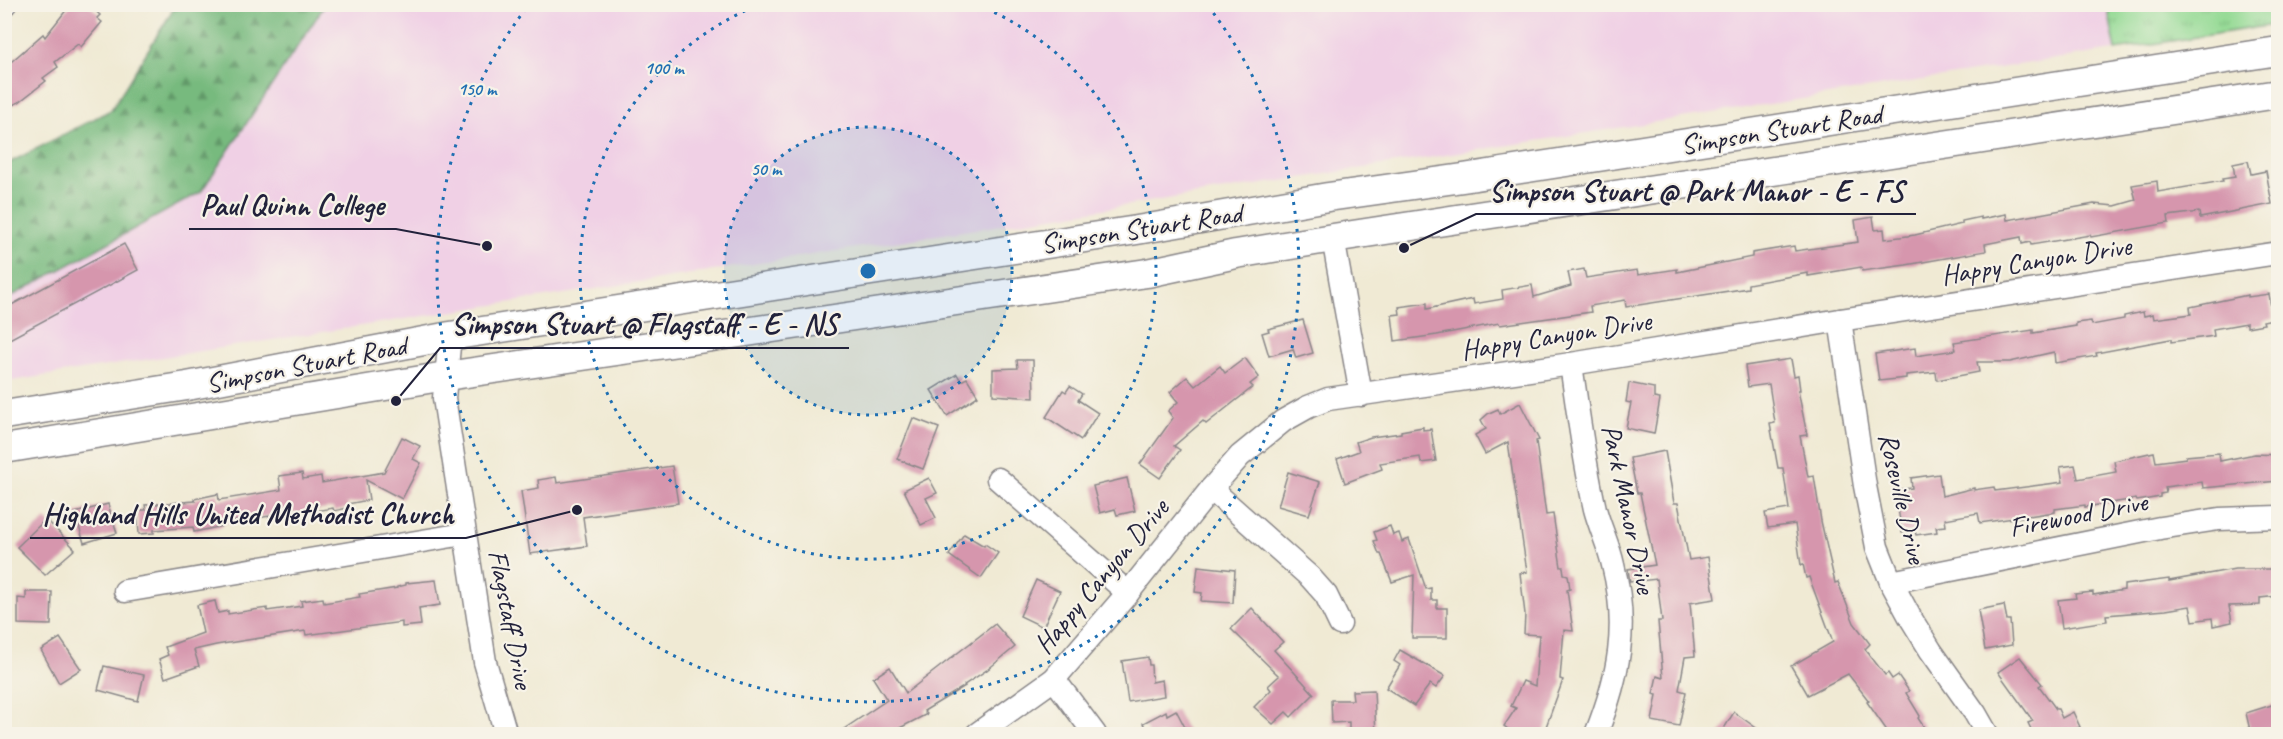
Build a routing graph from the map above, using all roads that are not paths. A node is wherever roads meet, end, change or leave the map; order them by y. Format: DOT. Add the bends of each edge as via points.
graph roads {
  1 [pos="2278,51"];
  2 [pos="2104,79"];
  3 [pos="2278,94"];
  4 [pos="2114,120"];
  5 [pos="1328,197"];
  6 [pos="1333,238"];
  7 [pos="2278,253"];
  8 [pos="1840,320"];
  9 [pos="450,336"];
  10 [pos="1572,364"];
  11 [pos="446,376"];
  12 [pos="1361,395"];
  13 [pos="4,415"];
  14 [pos="4,449"];
  15 [pos="998,479"];
  16 [pos="1211,489"];
  17 [pos="2278,517"];
  18 [pos="464,534"];
  19 [pos="1891,582"];
  20 [pos="125,591"];
  21 [pos="1128,593"];
  22 [pos="1341,624"];
  23 [pos="1054,679"];
  24 [pos="1597,734"];
  25 [pos="506,735"];
  26 [pos="977,735"];
  27 [pos="1095,735"];
  28 [pos="1987,735"];
  1 -- 2 [label="main road, Simpson Stuart Road"];
  2 -- 4 [label="main road"];
  2 -- 5 [label="main road, Simpson Stuart Road"];
  3 -- 4 [label="main road, Simpson Stuart Road"];
  4 -- 6 [label="main road, Simpson Stuart Road"];
  5 -- 6 [label="main road"];
  5 -- 9 [label="main road, Simpson Stuart Road"];
  6 -- 11 [label="main road, Simpson Stuart Road" via="1147,273"];
  6 -- 12 [label="street"];
  7 -- 8 [label="street, Happy Canyon Drive"];
  8 -- 10 [label="street, Happy Canyon Drive"];
  8 -- 19 [label="street, Roseville Drive" via="1870,516"];
  9 -- 11 [label="street, Flagstaff Drive"];
  9 -- 13 [label="main road, Simpson Stuart Road" via="187,386"];
  10 -- 12 [label="street, Happy Canyon Drive"];
  10 -- 24 [label="street, Park Manor Drive" via="1582,444 1620,596 1621,650"];
  11 -- 14 [label="main road, Simpson Stuart Road"];
  11 -- 18 [label="street, Flagstaff Drive" via="444,398"];
  12 -- 16 [label="street, Happy Canyon Drive" via="1328,399 1283,421 1240,456"];
  15 -- 21 [label="street"];
  16 -- 21 [label="street, Happy Canyon Drive"];
  16 -- 22 [label="street" via="1310,577 1326,595"];
  17 -- 19 [label="street, Firewood Drive" via="2219,519 2160,528"];
  18 -- 20 [label="street"];
  18 -- 25 [label="street, Flagstaff Drive" via="485,662"];
  19 -- 28 [label="street, Roseville Drive"];
  21 -- 23 [label="street, Happy Canyon Drive"];
  23 -- 26 [label="street, Happy Canyon Drive"];
  23 -- 27 [label="street"];
}
